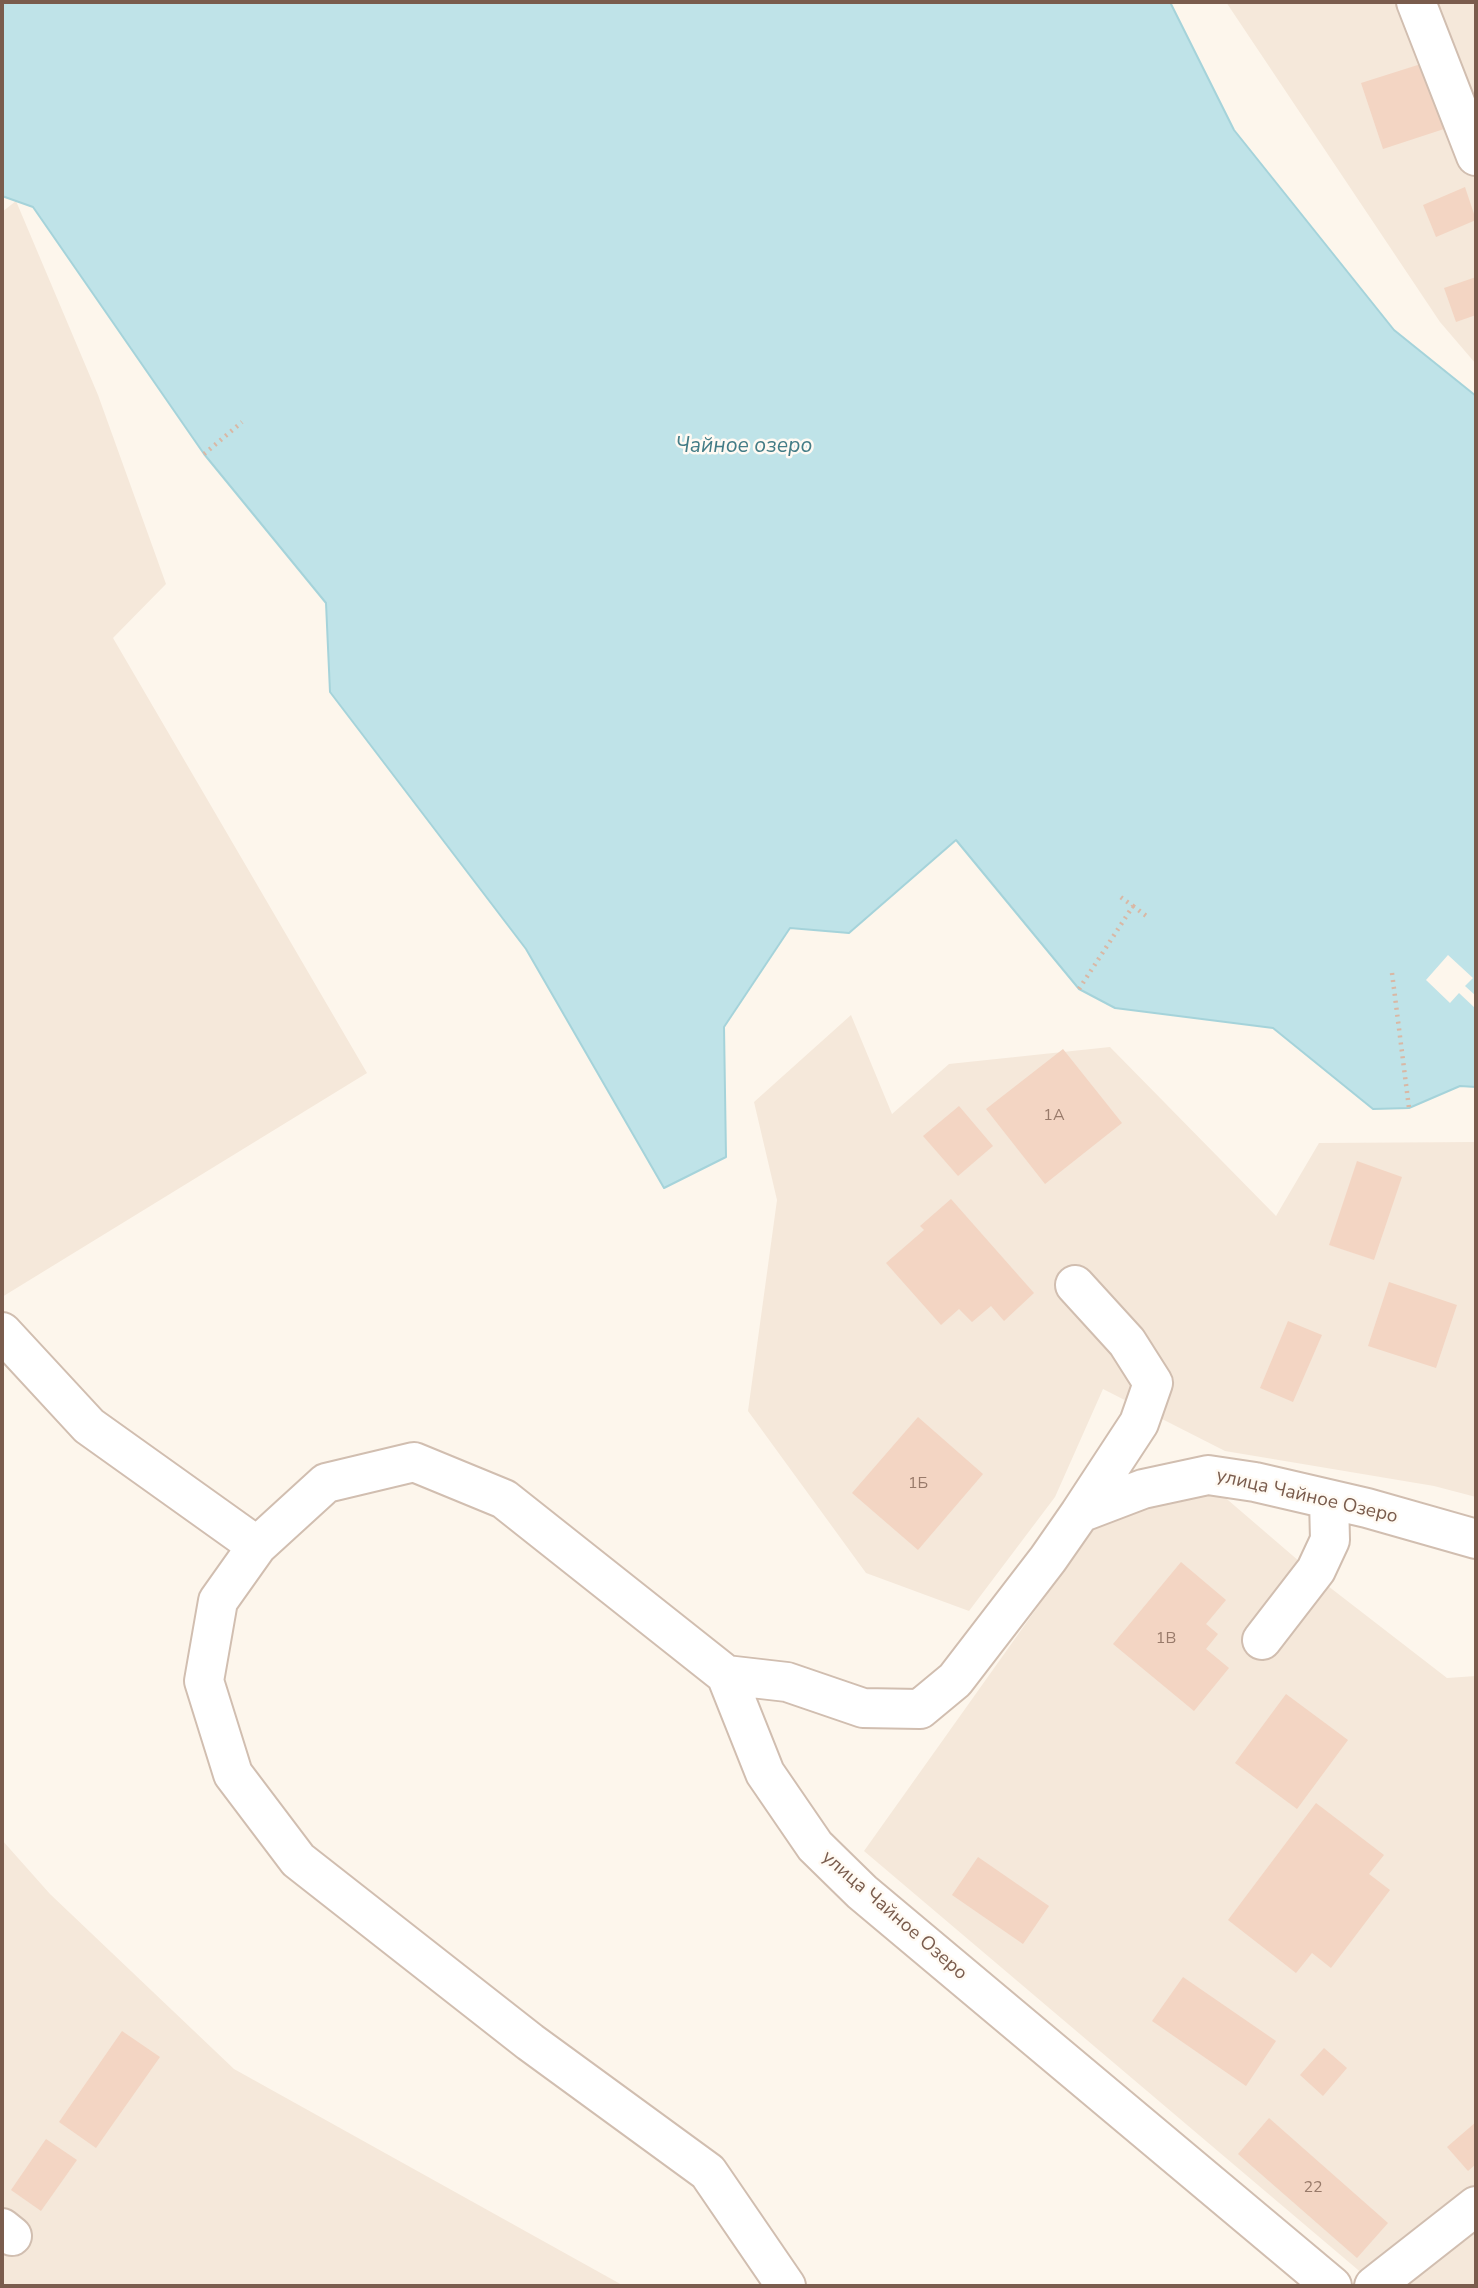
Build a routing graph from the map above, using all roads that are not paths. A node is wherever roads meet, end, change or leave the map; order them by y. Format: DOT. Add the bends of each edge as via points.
graph roads {
  1 [pos="1416,2"];
  2 [pos="1476,156"];
  3 [pos="1075,1285"];
  4 [pos="2,1332"];
  5 [pos="1329,1500"];
  6 [pos="1080,1513"];
  7 [pos="1476,1539"];
  8 [pos="257,1546"];
  9 [pos="1262,1640"];
  10 [pos="726,1675"];
  11 [pos="1476,2206"];
  12 [pos="786,2286"];
  13 [pos="1332,2286"];
  14 [pos="1374,2286"];
  1 -- 2 [label="street"];
  3 -- 6 [label="street" via="1126,1342 1153,1383 1139,1423"];
  4 -- 8 [label="street" via="89,1426"];
  5 -- 6 [label="street, улица Чайное Озеро" via="1208,1475 1143,1489"];
  5 -- 7 [label="street, улица Чайное Озеро"];
  5 -- 9 [label="street" via="1330,1540 1316,1570"];
  6 -- 10 [label="street" via="955,1679 920,1709 863,1708 787,1682"];
  8 -- 10 [label="street" via="326,1483 414,1462 504,1499"];
  8 -- 12 [label="street" via="218,1601 204,1681 233,1774 298,1860 530,2042 708,2172"];
  10 -- 13 [label="street, улица Чайное Озеро" via="765,1773 814,1846 862,1892"];
  11 -- 14 [label="street"];
}
